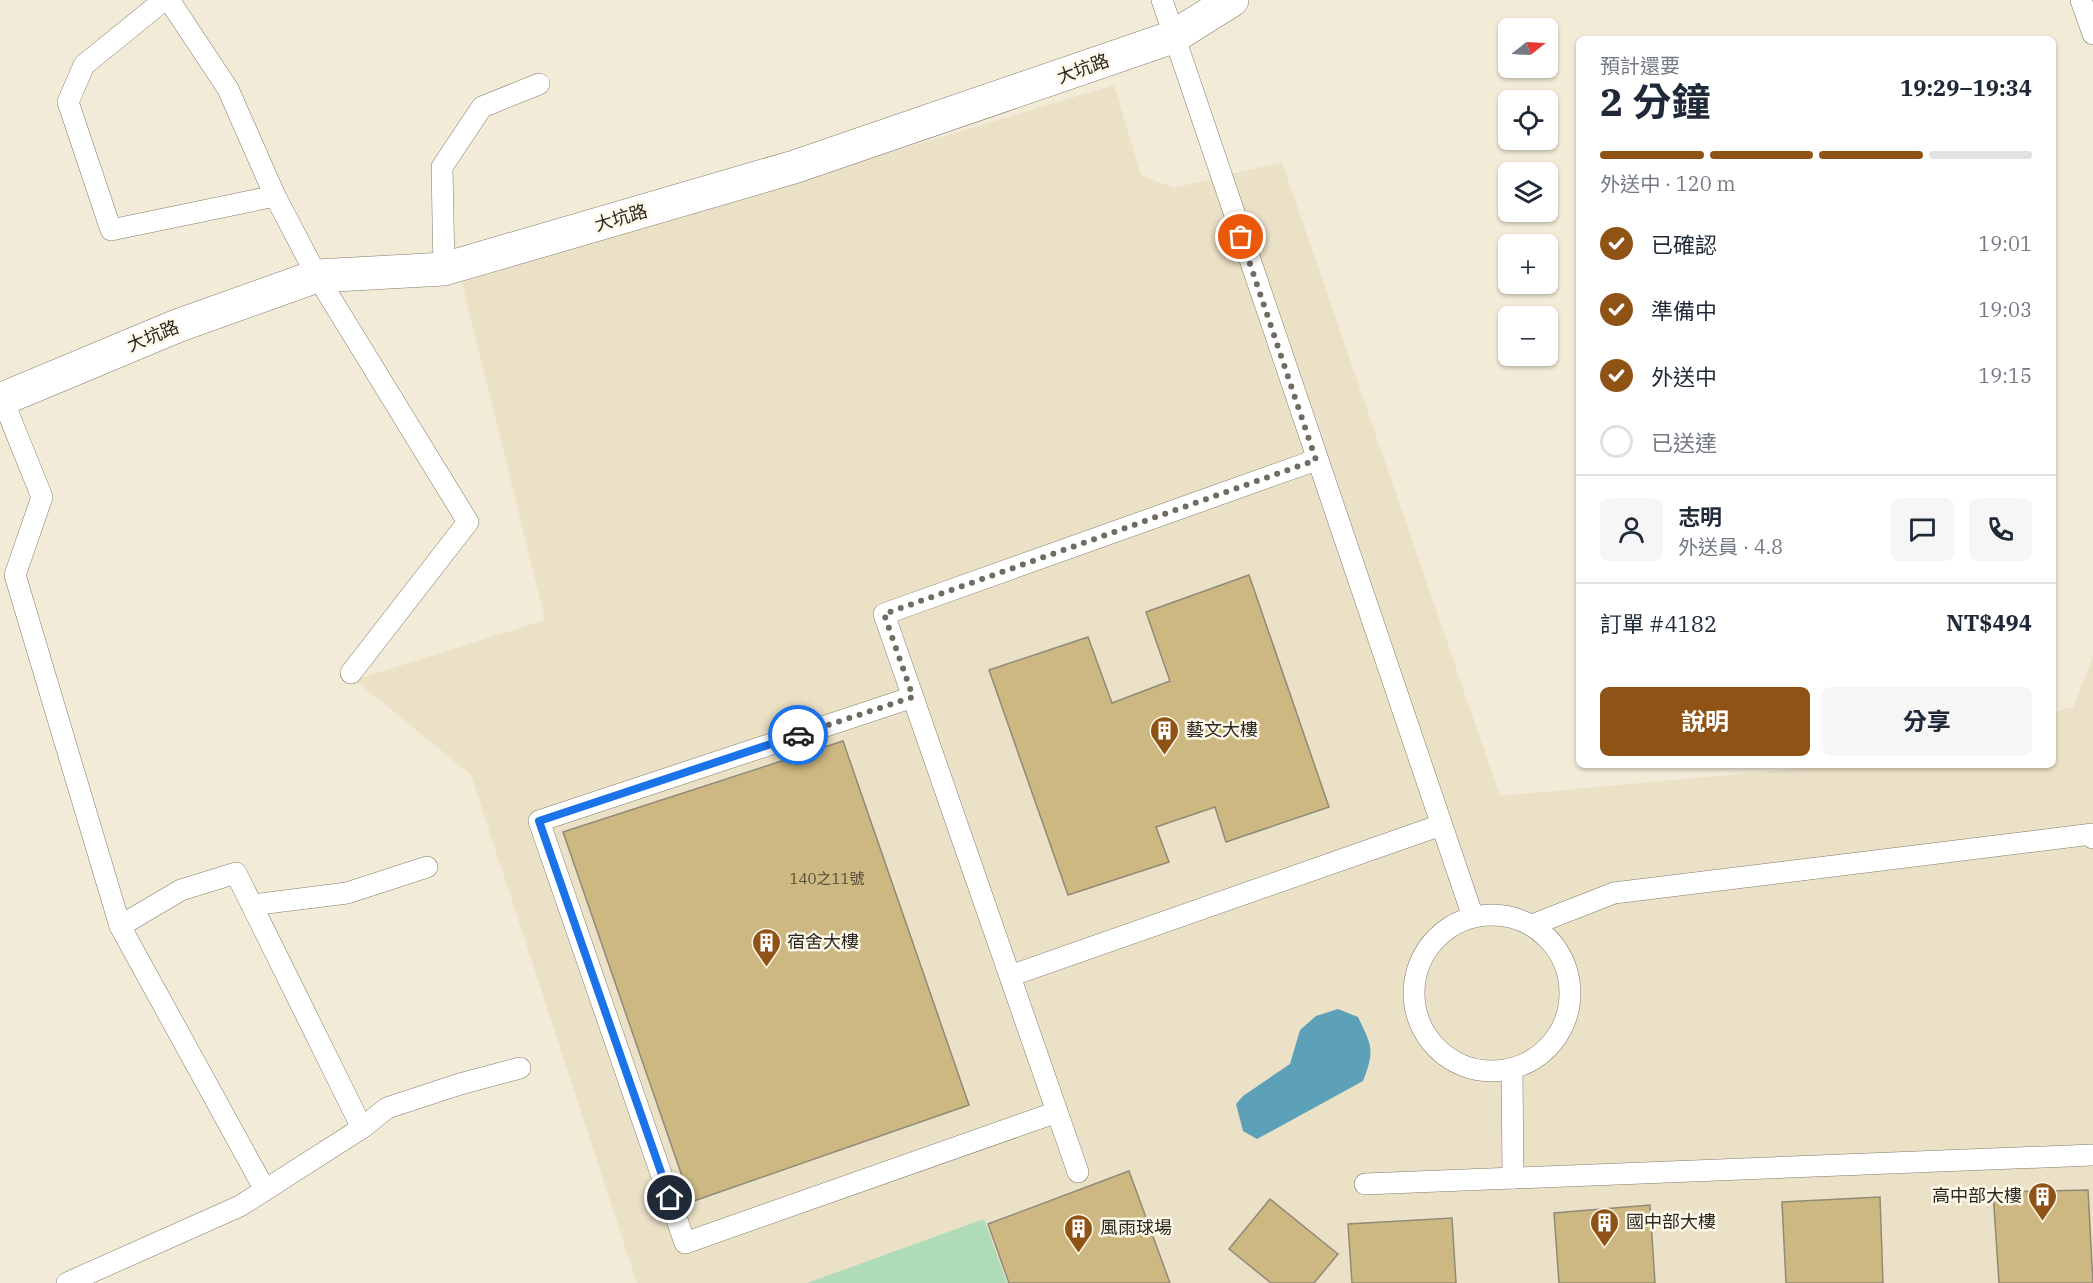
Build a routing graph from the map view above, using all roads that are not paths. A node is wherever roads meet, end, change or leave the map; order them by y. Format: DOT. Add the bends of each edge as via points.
graph roads {
  1 [pos="164,0"];
  2 [pos="169,0"];
  3 [pos="1162,0"];
  4 [pos="1232,0"];
  5 [pos="2081,0"];
  6 [pos="2093,34"];
  7 [pos="1173,37"];
  8 [pos="539,84"];
  9 [pos="275,196"];
  10 [pos="444,269"];
  11 [pos="317,276"];
  12 [pos="1,397"];
  13 [pos="1316,460"];
  14 [pos="351,673"];
  15 [pos="913,697"];
  16 [pos="1441,825"];
  17 [pos="2093,835"];
  18 [pos="427,867"];
  19 [pos="252,905"];
  20 [pos="1473,917"];
  21 [pos="1532,925"];
  22 [pos="120,926"];
  23 [pos="1010,976"];
  24 [pos="520,1068"];
  25 [pos="1512,1070"];
  26 [pos="1057,1112"];
  27 [pos="362,1128"];
  28 [pos="2093,1155"];
  29 [pos="1078,1172"];
  30 [pos="1513,1178"];
  31 [pos="1365,1184"];
  32 [pos="265,1190"];
  33 [pos="67,1283"];
  1 -- 9 [label="lane" via="84,65 68,102 111,230"];
  2 -- 9 [label="lane" via="228,89"];
  3 -- 7 [label="lane"];
  4 -- 7 [label="street, 大坑路"];
  5 -- 6 [label="lane"];
  7 -- 10 [label="street, 大坑路" via="794,167"];
  7 -- 13 [label="lane"];
  8 -- 10 [label="lane" via="482,107 442,167"];
  9 -- 11 [label="lane"];
  10 -- 11 [label="street, 大坑路"];
  11 -- 12 [label="street, 大坑路" via="177,326"];
  11 -- 14 [label="lane" via="468,522"];
  12 -- 22 [label="lane" via="42,497 15,574"];
  13 -- 15 [label="lane" via="884,614"];
  13 -- 16 [label="lane"];
  15 -- 23 [label="lane"];
  15 -- 26 [label="lane" via="539,821 677,1221 685,1243"];
  16 -- 20 [label="lane"];
  16 -- 23 [label="lane"];
  17 -- 21 [label="lane" via="1614,893"];
  18 -- 19 [label="lane" via="347,893"];
  19 -- 22 [label="lane" via="236,873 181,890"];
  19 -- 27 [label="lane"];
  20 -- 21 [label="lane" via="1503,915"];
  20 -- 25 [label="lane" via="1445,930 1424,953 1414,982 1416,1013 1429,1041 1452,1061 1481,1072"];
  21 -- 25 [label="lane" via="1555,946 1569,974 1570,1005 1560,1034 1540,1057"];
  22 -- 32 [label="lane"];
  23 -- 26 [label="lane"];
  24 -- 27 [label="lane" via="387,1108"];
  25 -- 30 [label="lane"];
  26 -- 29 [label="lane"];
  27 -- 32 [label="lane"];
  28 -- 30 [label="lane"];
  30 -- 31 [label="lane"];
  32 -- 33 [label="lane" via="240,1206"];
}
